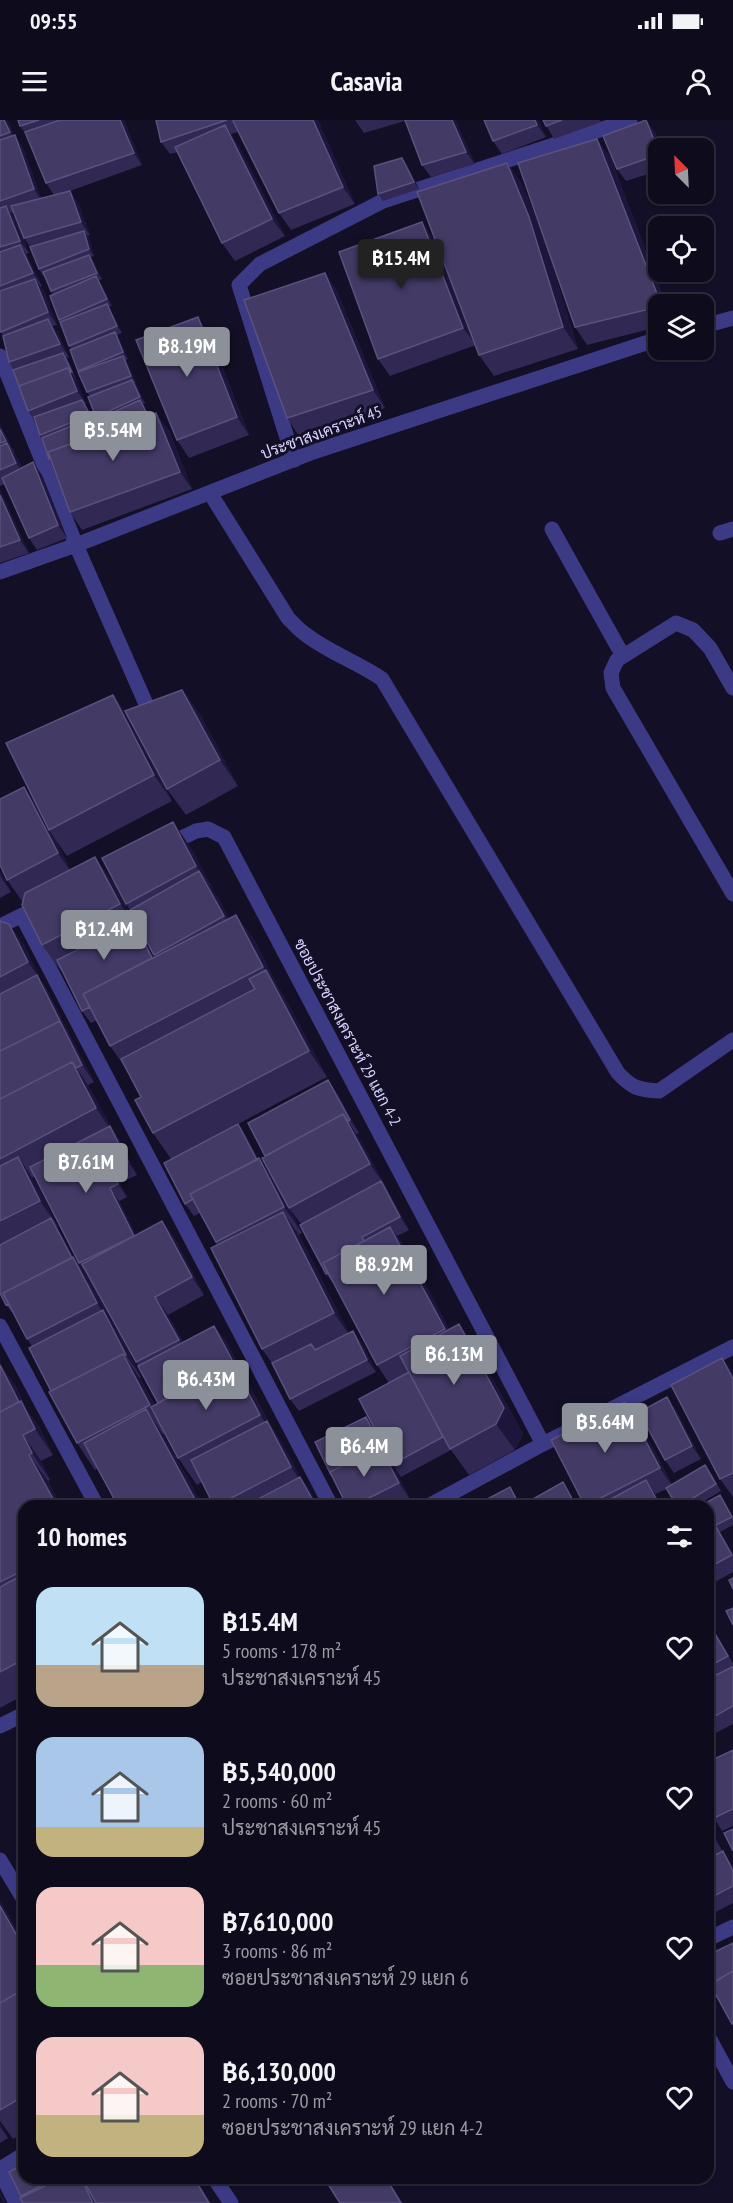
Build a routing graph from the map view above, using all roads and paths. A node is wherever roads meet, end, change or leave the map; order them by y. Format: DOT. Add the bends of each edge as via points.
graph roads {
  1 [pos="624,121"];
  2 [pos="733,318"];
  3 [pos="714,323"];
  4 [pos="648,342"];
  5 [pos="0,356"];
  6 [pos="294,460"];
  7 [pos="210,493"];
  8 [pos="552,529"];
  9 [pos="76,545"];
  10 [pos="0,572"];
  11 [pos="623,657"];
  12 [pos="733,688"];
  13 [pos="146,704"];
  14 [pos="155,851"];
  15 [pos="733,894"];
  16 [pos="52,901"];
  17 [pos="22,916"];
  18 [pos="0,927"];
  19 [pos="733,1040"];
  20 [pos="0,1326"];
  21 [pos="733,1347"];
  22 [pos="543,1444"];
  23 [pos="94,1500"];
  24 [pos="328,1500"];
  25 [pos="439,1500"];
  26 [pos="18,1717"];
  27 [pos="0,1726"];
  28 [pos="0,1860"];
  29 [pos="18,1890"];
  30 [pos="733,1926"];
  31 [pos="714,1936"];
  32 [pos="714,2047"];
  33 [pos="733,2082"];
  34 [pos="18,2158"];
  35 [pos="0,2170"];
  36 [pos="218,2184"];
  37 [pos="16,2203"];
  38 [pos="231,2203"];
  1 -- 6 [label="street" via="383,201 260,264 239,285"];
  2 -- 3 [label="street"];
  4 -- 6 [label="street, ประชาสงเคราะห์ 45"];
  5 -- 9 [label="street"];
  6 -- 7 [label="street, ประชาสงเคราะห์ 45"];
  7 -- 9 [label="street, ประชาสงเคราะห์ 45"];
  7 -- 19 [label="street" via="288,618 304,634 382,679 618,1073 630,1086 659,1091"];
  8 -- 11 [label="street"];
  9 -- 10 [label="street, ประชาสงเคราะห์ 45"];
  9 -- 13 [label="street"];
  11 -- 12 [label="street" via="676,623 693,630 705,642"];
  11 -- 15 [label="street" via="611,672 613,688"];
  14 -- 22 [label="street, ซอยประชาสงเคราะห์ 29 แยก 4-2" via="196,831 208,829 224,837"];
  16 -- 17 [label="street"];
  17 -- 18 [label="street"];
  17 -- 24 [label="street"];
  20 -- 23 [label="street"];
  21 -- 22 [label="street"];
  22 -- 25 [label="street"];
  26 -- 27 [label="street"];
  28 -- 29 [label="street"];
  30 -- 31 [label="street"];
  32 -- 33 [label="street"];
  34 -- 35 [label="street"];
  35 -- 37 [label="street"];
  36 -- 38 [label="street"];
}
